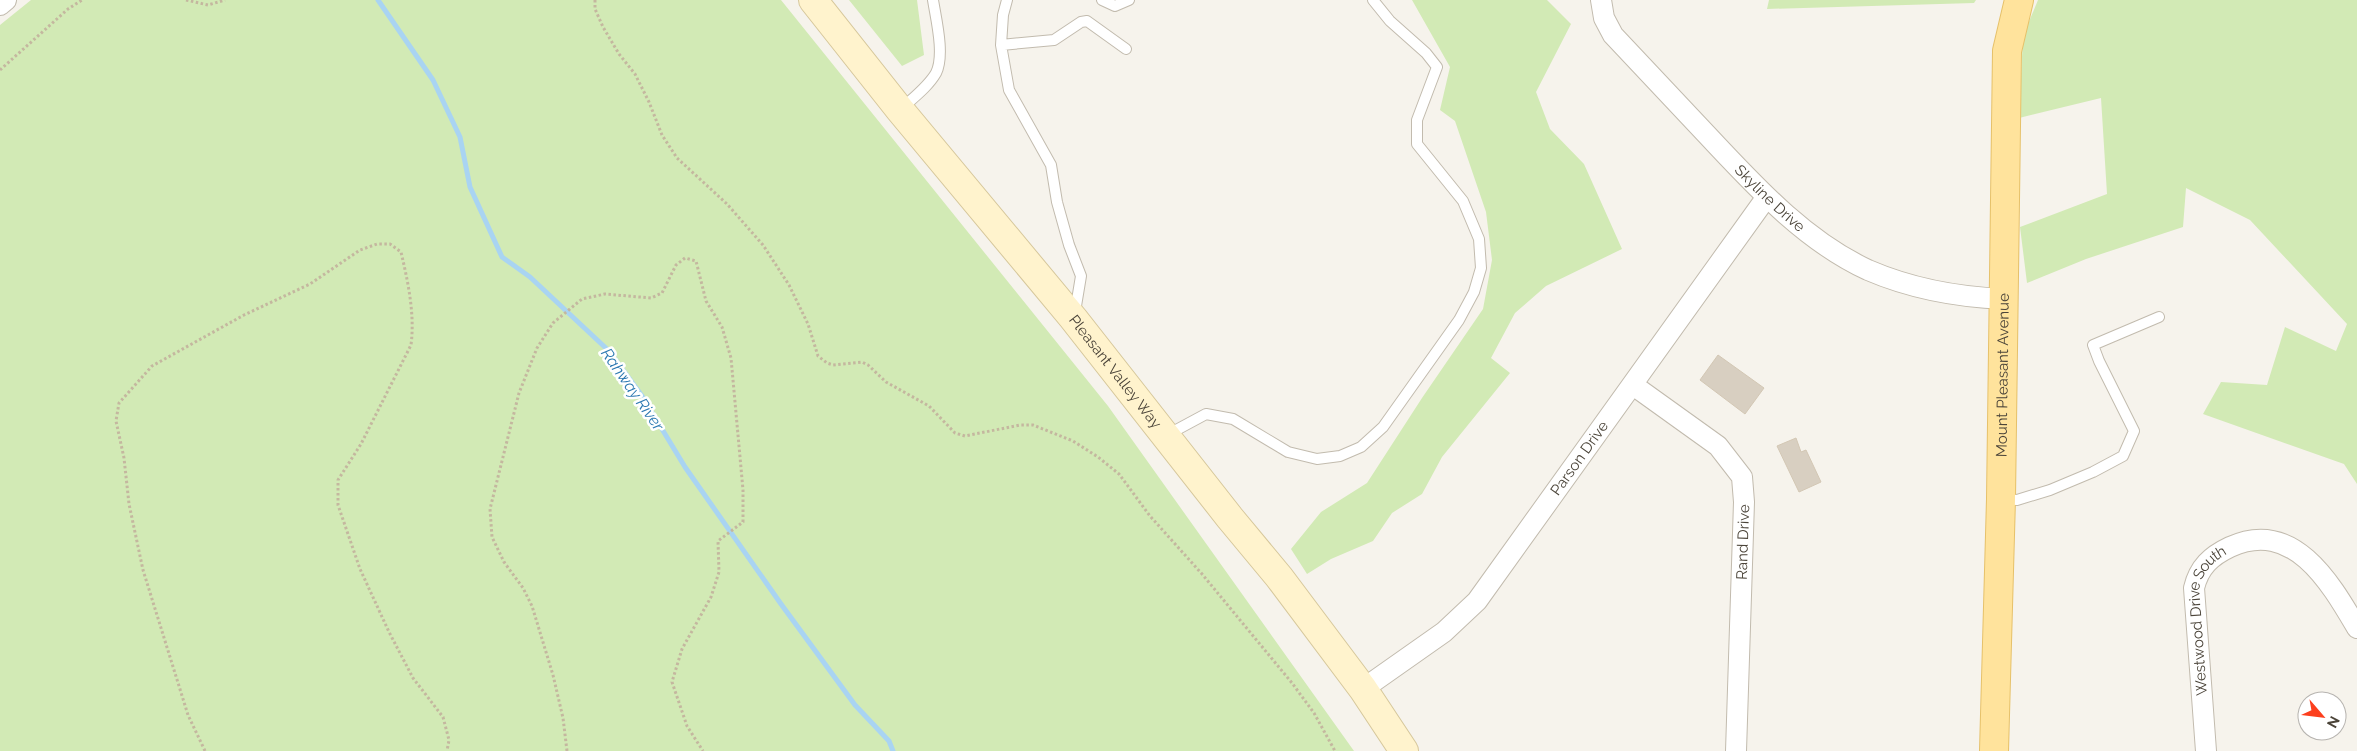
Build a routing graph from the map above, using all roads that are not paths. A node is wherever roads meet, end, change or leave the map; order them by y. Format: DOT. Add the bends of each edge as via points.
graph roads {
  1 [pos="6,0"];
  2 [pos="813,0"];
  3 [pos="934,0"];
  4 [pos="1007,0"];
  5 [pos="1012,0"];
  6 [pos="1102,0"];
  7 [pos="1129,0"];
  8 [pos="1373,0"];
  9 [pos="1601,0"];
  10 [pos="2018,0"];
  11 [pos="0,5"];
  12 [pos="1003,15"];
  13 [pos="1001,45"];
  14 [pos="1126,49"];
  15 [pos="900,110"];
  16 [pos="1766,198"];
  17 [pos="2004,299"];
  18 [pos="2159,317"];
  19 [pos="1074,318"];
  20 [pos="1633,385"];
  21 [pos="1165,436"];
  22 [pos="2001,499"];
  23 [pos="2357,628"];
  24 [pos="1363,689"];
  25 [pos="1404,751"];
  26 [pos="1736,751"];
  27 [pos="1994,751"];
  28 [pos="2206,751"];
  1 -- 11 [label="street"];
  2 -- 15 [label="main road, Pleasant Valley Way"];
  3 -- 15 [label="lane" via="939,38 936,72"];
  4 -- 12 [label="lane"];
  5 -- 12 [label="lane"];
  6 -- 7 [label="lane" via="1114,6"];
  8 -- 21 [label="lane" via="1437,67 1418,120 1417,144 1463,201 1479,239 1481,268 1474,292 1459,320 1383,428 1361,447 1340,456 1317,458 1295,454 1233,419 1206,414"];
  9 -- 16 [label="street, Skyline Drive" via="1604,18 1613,35"];
  10 -- 17 [label="main road, Mount Pleasant Avenue" via="2007,51"];
  12 -- 13 [label="lane"];
  13 -- 14 [label="lane" via="1054,40 1087,21"];
  13 -- 19 [label="lane" via="1009,90 1051,165 1064,228 1082,276"];
  15 -- 19 [label="main road, Pleasant Valley Way"];
  16 -- 17 [label="street, Skyline Drive" via="1820,241 1867,269 1928,290"];
  16 -- 20 [label="street, Parson Drive"];
  17 -- 22 [label="main road, Mount Pleasant Avenue"];
  18 -- 22 [label="lane" via="2093,345 2134,431 2123,456 2050,490 2017,500"];
  19 -- 21 [label="main road, Pleasant Valley Way"];
  20 -- 24 [label="street, Parson Drive" via="1477,601 1444,632"];
  20 -- 26 [label="street, Rand Drive" via="1718,446 1742,477 1744,502"];
  21 -- 24 [label="main road, Pleasant Valley Way"];
  22 -- 27 [label="main road, Mount Pleasant Avenue"];
  23 -- 28 [label="street, Westwood Drive South" via="2324,579 2297,551 2284,544 2259,539 2210,558 2196,579 2194,597"];
  24 -- 25 [label="main road, Pleasant Valley Way"];
}
